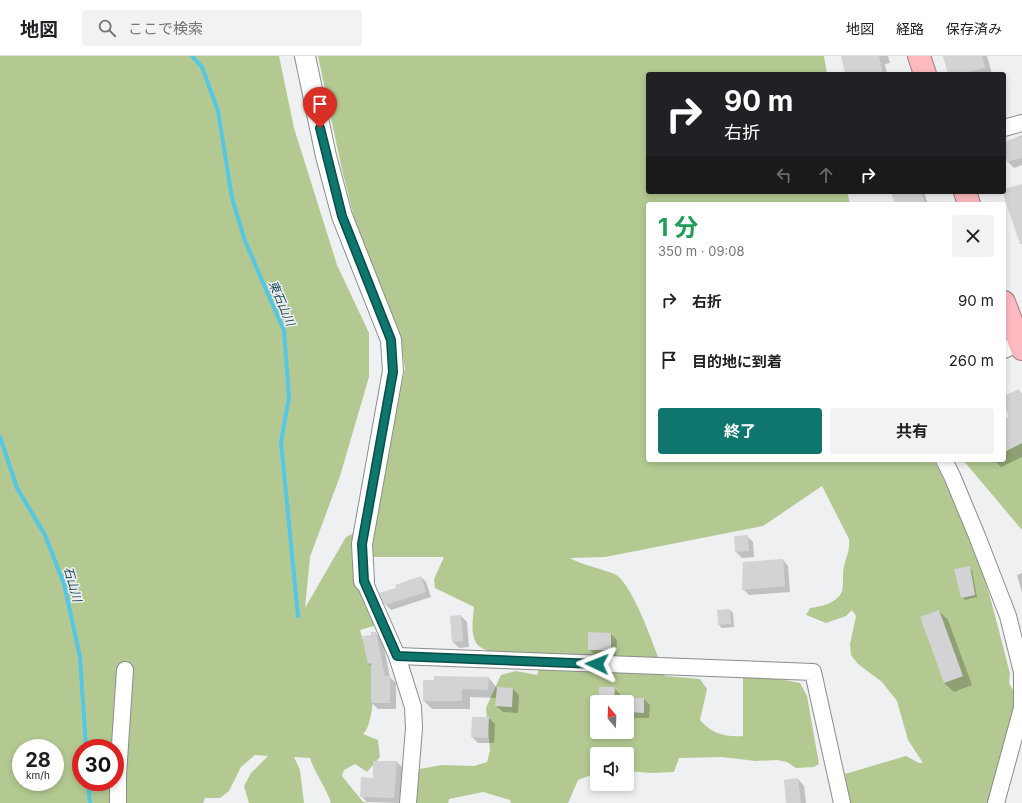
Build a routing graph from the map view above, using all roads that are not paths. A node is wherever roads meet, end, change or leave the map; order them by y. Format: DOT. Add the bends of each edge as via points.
graph roads {
  1 [pos="305,56"];
  2 [pos="919,56"];
  3 [pos="924,72"];
  4 [pos="1022,123"];
  5 [pos="1006,127"];
  6 [pos="1006,308"];
  7 [pos="1016,338"];
  8 [pos="945,462"];
  9 [pos="364,581"];
  10 [pos="397,656"];
  11 [pos="125,670"];
  12 [pos="118,803"];
  13 [pos="408,803"];
  14 [pos="842,803"];
  15 [pos="996,803"];
  1 -- 9 [label="street" via="326,156 342,216 391,340 393,372 362,544"];
  2 -- 3 [label="highway"];
  4 -- 5 [label="street"];
  6 -- 7 [label="highway"];
  8 -- 15 [label="street" via="1008,616 1022,672 1022,708"];
  9 -- 10 [label="street"];
  10 -- 13 [label="street" via="413,707 414,728"];
  10 -- 14 [label="street" via="813,672"];
  11 -- 12 [label="street"];
}
